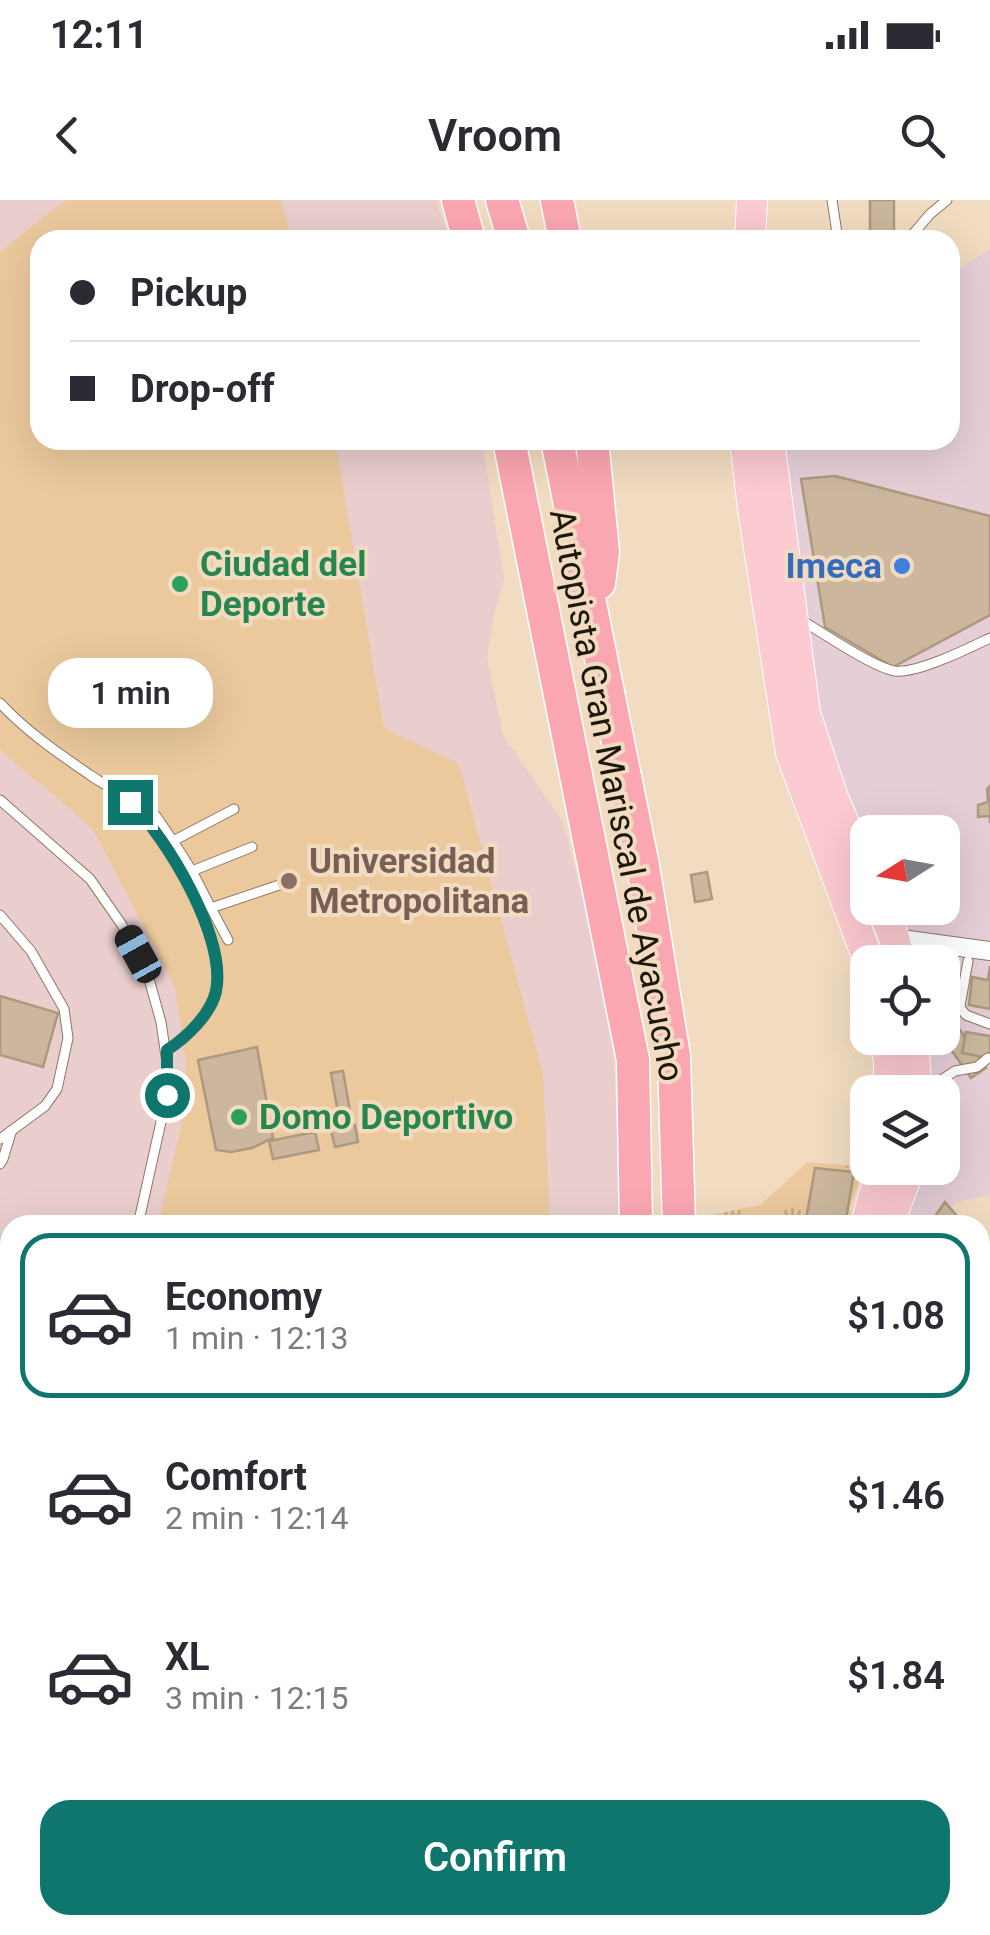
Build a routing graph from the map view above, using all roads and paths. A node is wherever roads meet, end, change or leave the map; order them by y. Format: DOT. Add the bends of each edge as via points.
graph roads {
  1 [pos="502,200"];
  2 [pos="557,200"];
  3 [pos="734,200"];
  4 [pos="752,200"];
  5 [pos="832,200"];
  6 [pos="947,200"];
  7 [pos="511,230"];
  8 [pos="564,230"];
  9 [pos="732,230"];
  10 [pos="750,230"];
  11 [pos="836,230"];
  12 [pos="916,230"];
  13 [pos="511,450"];
  14 [pos="559,450"];
  15 [pos="593,450"];
  16 [pos="746,450"];
  17 [pos="770,450"];
  18 [pos="793,616"];
  19 [pos="594,618"];
  20 [pos="990,638"];
  21 [pos="0,703"];
  22 [pos="0,800"];
  23 [pos="234,809"];
  24 [pos="156,816"];
  25 [pos="850,837"];
  26 [pos="173,841"];
  27 [pos="252,847"];
  28 [pos="192,871"];
  29 [pos="282,884"];
  30 [pos="211,908"];
  31 [pos="0,915"];
  32 [pos="228,940"];
  33 [pos="863,945"];
  34 [pos="960,951"];
  35 [pos="990,951"];
  36 [pos="968,961"];
  37 [pos="960,1006"];
  38 [pos="990,1024"];
  39 [pos="167,1050"];
  40 [pos="988,1058"];
  41 [pos="950,1075"];
  42 [pos="11,1130"];
  43 [pos="0,1139"];
  44 [pos="0,1164"];
  45 [pos="890,1185"];
  46 [pos="895,1185"];
  47 [pos="140,1215"];
  48 [pos="636,1215"];
  49 [pos="678,1215"];
  50 [pos="872,1215"];
  51 [pos="890,1215"];
  1 -- 7 [label="highway"];
  2 -- 8 [label="highway"];
  3 -- 9 [label="main road"];
  4 -- 10 [label="main road"];
  5 -- 11 [label="lane"];
  6 -- 12 [label="lane"];
  13 -- 48 [label="highway, Autopista Gran Mariscal de Ayacucho" via="634,1060"];
  14 -- 19 [label="highway, Autopista Gran Mariscal de Ayacucho"];
  15 -- 19 [label="highway" via="603,552"];
  16 -- 33 [label="main road" via="784,725"];
  17 -- 18 [label="main road"];
  18 -- 20 [label="lane" via="898,672"];
  18 -- 25 [label="main road" via="805,713"];
  19 -- 49 [label="highway, Autopista Gran Mariscal de Ayacucho" via="674,1056"];
  21 -- 39 [label="lane" via="44,743 130,802 188,886 213,946 216,990 204,1016"];
  22 -- 39 [label="lane" via="90,879 108,904 146,972"];
  23 -- 26 [label="lane"];
  24 -- 26 [label="lane"];
  26 -- 28 [label="lane"];
  27 -- 28 [label="lane"];
  28 -- 30 [label="lane"];
  29 -- 30 [label="lane"];
  30 -- 32 [label="lane"];
  31 -- 42 [label="lane" via="31,950 64,1008 68,1038 57,1089"];
  34 -- 35 [label="street"];
  36 -- 37 [label="lane"];
  37 -- 38 [label="lane"];
  39 -- 47 [label="lane" via="167,1095"];
  40 -- 41 [label="lane"];
  42 -- 43 [label="lane"];
  42 -- 44 [label="lane"];
  45 -- 50 [label="main road"];
  46 -- 51 [label="main road"];
}
